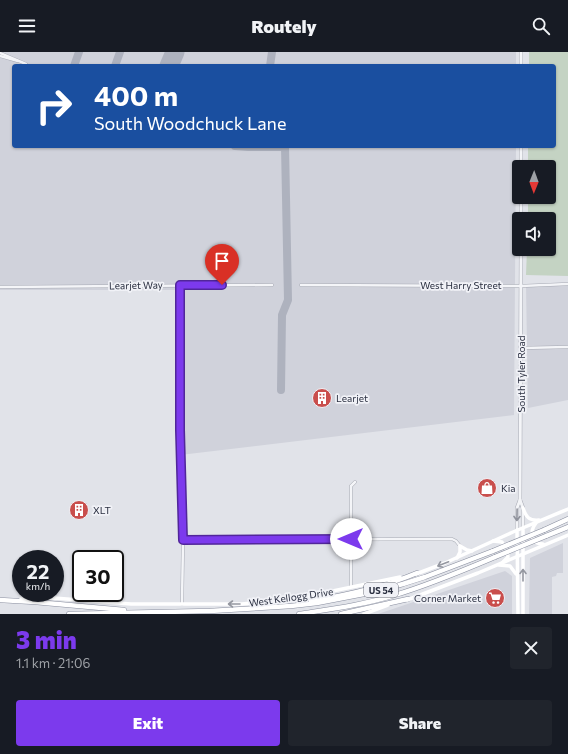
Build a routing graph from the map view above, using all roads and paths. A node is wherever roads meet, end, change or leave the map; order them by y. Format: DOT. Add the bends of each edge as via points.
graph roads {
  1 [pos="521,52"];
  2 [pos="0,54"];
  3 [pos="26,64"];
  4 [pos="521,64"];
  5 [pos="521,148"];
  6 [pos="521,160"];
  7 [pos="521,256"];
  8 [pos="568,284"];
  9 [pos="180,285"];
  10 [pos="272,285"];
  11 [pos="301,285"];
  12 [pos="0,286"];
  13 [pos="520,286"];
  14 [pos="521,348"];
  15 [pos="568,348"];
  16 [pos="355,482"];
  17 [pos="520,500"];
  18 [pos="523,508"];
  19 [pos="568,509"];
  20 [pos="544,519"];
  21 [pos="568,519"];
  22 [pos="536,523"];
  23 [pos="568,527"];
  24 [pos="523,528"];
  25 [pos="517,530"];
  26 [pos="568,535"];
  27 [pos="351,539"];
  28 [pos="183,540"];
  29 [pos="493,541"];
  30 [pos="544,544"];
  31 [pos="460,546"];
  32 [pos="472,551"];
  33 [pos="523,555"];
  34 [pos="517,557"];
  35 [pos="457,558"];
  36 [pos="499,564"];
  37 [pos="417,573"];
  38 [pos="517,576"];
  39 [pos="351,588"];
  40 [pos="408,599"];
  41 [pos="0,600"];
  42 [pos="182,604"];
  43 [pos="265,608"];
  44 [pos="146,612"];
  45 [pos="372,612"];
  46 [pos="69,614"];
  47 [pos="299,614"];
  48 [pos="341,614"];
  49 [pos="364,614"];
  50 [pos="518,614"];
  51 [pos="523,614"];
  1 -- 4 [label="street"];
  2 -- 3 [label="street"];
  5 -- 6 [label="street"];
  7 -- 13 [label="street, South Tyler Road"];
  8 -- 13 [label="street, West Harry Street"];
  9 -- 10 [label="street, Learjet Way"];
  9 -- 12 [label="street, Learjet Way"];
  9 -- 28 [label="street"];
  11 -- 13 [label="street, West Harry Street"];
  13 -- 14 [label="street, South Tyler Road"];
  14 -- 15 [label="street"];
  14 -- 17 [label="street, South Tyler Road"];
  16 -- 27 [label="street" via="352,486"];
  17 -- 18 [label="street, South Tyler Road"];
  17 -- 25 [label="street, South Tyler Road, one-way" via="517,508"];
  18 -- 20 [label="main road" via="529,519"];
  18 -- 24 [label="street, South Tyler Road"];
  19 -- 20 [label="main road, West Kellogg Drive"];
  20 -- 22 [label="main road, West Kellogg Drive"];
  21 -- 43 [label="highway, US 54, bridge" via="493,552 425,577 369,593 317,603"];
  22 -- 24 [label="main road, West Kellogg Drive"];
  22 -- 30 [label="main road" via="531,531 532,537 535,543"];
  23 -- 47 [label="highway, US 54, bridge" via="443,579 394,595 344,608"];
  24 -- 25 [label="main road, West Kellogg Drive"];
  24 -- 33 [label="main road, South Tyler Road"];
  25 -- 29 [label="main road, West Kellogg Drive"];
  25 -- 34 [label="main road, South Tyler Road"];
  26 -- 30 [label="main road"];
  27 -- 28 [label="street"];
  27 -- 31 [label="street" via="452,539"];
  27 -- 39 [label="street"];
  28 -- 42 [label="street"];
  29 -- 32 [label="main road, West Kellogg Drive"];
  29 -- 36 [label="main road" via="502,542 507,551 508,557"];
  30 -- 33 [label="main road"];
  31 -- 32 [label="main road"];
  31 -- 35 [label="main road"];
  32 -- 35 [label="main road, West Kellogg Drive"];
  33 -- 34 [label="main road"];
  51 -- 33 [label="main road, South Tyler Road, one-way"];
  34 -- 36 [label="main road"];
  34 -- 38 [label="main road, South Tyler Road"];
  35 -- 37 [label="main road, West Kellogg Drive, one-way"];
  36 -- 38 [label="main road" via="510,566"];
  36 -- 40 [label="main road"];
  37 -- 39 [label="main road, West Kellogg Drive"];
  37 -- 43 [label="highway" via="378,587"];
  38 -- 50 [label="main road, South Tyler Road"];
  39 -- 42 [label="main road, West Kellogg Drive, one-way" via="259,603"];
  40 -- 45 [label="main road"];
  40 -- 48 [label="highway"];
  41 -- 42 [label="main road, West Kellogg Drive" via="54,598 116,604"];
  41 -- 44 [label="highway"];
  43 -- 44 [label="highway, US 54"];
  44 -- 46 [label="highway, US 54"];
  45 -- 49 [label="main road"];
}
